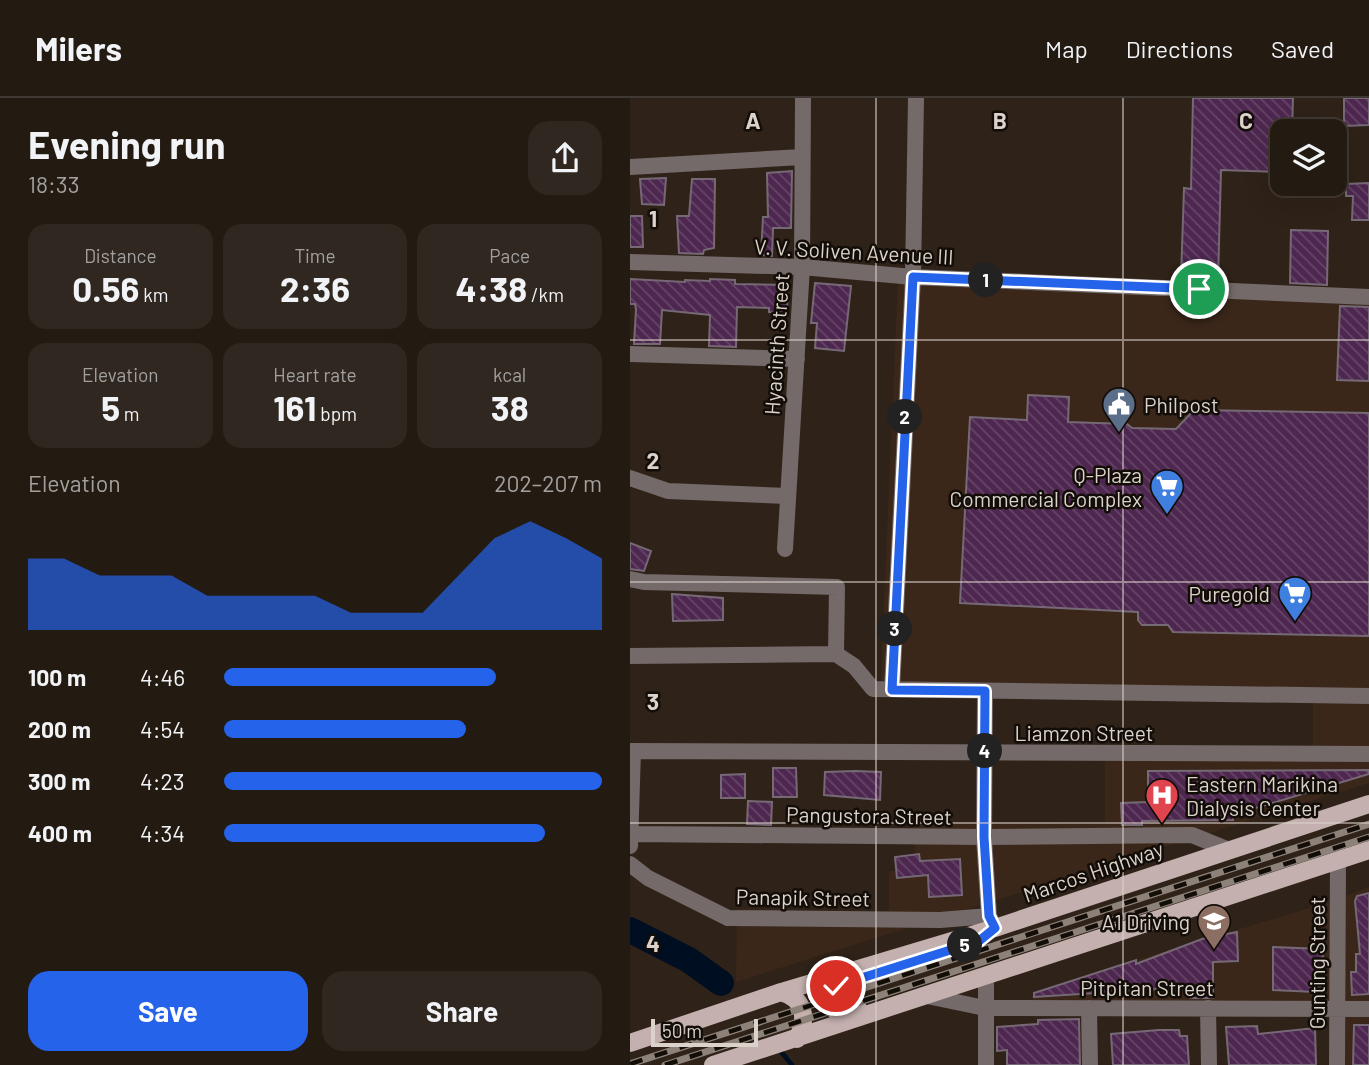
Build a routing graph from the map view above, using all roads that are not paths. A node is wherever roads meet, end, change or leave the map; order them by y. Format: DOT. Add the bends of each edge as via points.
graph roads {
  1 [pos="803,98"];
  2 [pos="916,98"];
  3 [pos="802,157"];
  4 [pos="630,167"];
  5 [pos="630,262"];
  6 [pos="802,267"];
  7 [pos="913,277"];
  8 [pos="1369,297"];
  9 [pos="630,355"];
  10 [pos="797,359"];
  11 [pos="630,478"];
  12 [pos="788,496"];
  13 [pos="785,550"];
  14 [pos="630,579"];
  15 [pos="836,654"];
  16 [pos="630,656"];
  17 [pos="892,690"];
  18 [pos="985,691"];
  19 [pos="1369,696"];
  20 [pos="631,751"];
  21 [pos="985,753"];
  22 [pos="1369,754"];
  23 [pos="1369,804"];
  24 [pos="984,837"];
  25 [pos="631,840"];
  26 [pos="1229,850"];
  27 [pos="1369,850"];
  28 [pos="1338,861"];
  29 [pos="630,864"];
  30 [pos="992,922"];
  31 [pos="986,976"];
  32 [pos="781,992"];
  33 [pos="927,996"];
  34 [pos="985,1008"];
  35 [pos="1089,1008"];
  36 [pos="1208,1008"];
  37 [pos="1336,1009"];
  38 [pos="1369,1009"];
  39 [pos="791,1041"];
  40 [pos="630,1043"];
  41 [pos="713,1065"];
  42 [pos="986,1065"];
  43 [pos="1090,1065"];
  44 [pos="1209,1065"];
  45 [pos="1337,1065"];
  1 -- 3 [label="street, Hyacinth Street"];
  2 -- 7 [label="street"];
  3 -- 4 [label="street"];
  3 -- 6 [label="street, Hyacinth Street"];
  5 -- 6 [label="street, V. V. Soliven Avenue III"];
  6 -- 7 [label="street, V. V. Soliven Avenue III"];
  6 -- 10 [label="street, Hyacinth Street"];
  7 -- 8 [label="street, V. V. Soliven Avenue III"];
  7 -- 17 [label="street"];
  9 -- 10 [label="street"];
  10 -- 12 [label="street, Hyacinth Street"];
  11 -- 12 [label="street" via="667,491"];
  12 -- 13 [label="street, Hyacinth Street"];
  14 -- 15 [label="street" via="837,587"];
  15 -- 16 [label="street"];
  15 -- 17 [label="street" via="854,666 873,689"];
  17 -- 18 [label="street"];
  18 -- 19 [label="street"];
  18 -- 21 [label="street"];
  20 -- 21 [label="street, Liamzon Street"];
  20 -- 25 [label="street"];
  21 -- 22 [label="street, Liamzon Street"];
  21 -- 24 [label="street"];
  23 -- 26 [label="main road, Marcos Highway"];
  24 -- 25 [label="street, Pangustora Street"];
  24 -- 26 [label="street, Pangustora Street" via="1192,835"];
  24 -- 30 [label="street"];
  26 -- 30 [label="main road, Marcos Highway"];
  27 -- 28 [label="main road"];
  28 -- 31 [label="main road"];
  28 -- 37 [label="street, Gunting Street"];
  29 -- 30 [label="street, Panapik Street" via="648,878 728,918"];
  30 -- 31 [label="main road" via="979,941 836,986 830,1000 832,1008 843,1015 968,975"];
  30 -- 32 [label="main road, Marcos Highway"];
  31 -- 33 [label="main road"];
  31 -- 34 [label="street"];
  32 -- 39 [label="main road" via="800,1004 805,1019"];
  32 -- 40 [label="main road, Marcos Highway"];
  33 -- 34 [label="street, Pitpitan Street"];
  33 -- 39 [label="main road"];
  34 -- 35 [label="street, Pitpitan Street"];
  34 -- 42 [label="street"];
  35 -- 36 [label="street, Pitpitan Street"];
  35 -- 43 [label="street"];
  36 -- 37 [label="street, Pitpitan Street"];
  36 -- 44 [label="street"];
  37 -- 38 [label="street, Pitpitan Street"];
  37 -- 45 [label="street, Gunting Street"];
  39 -- 41 [label="main road"];
}
